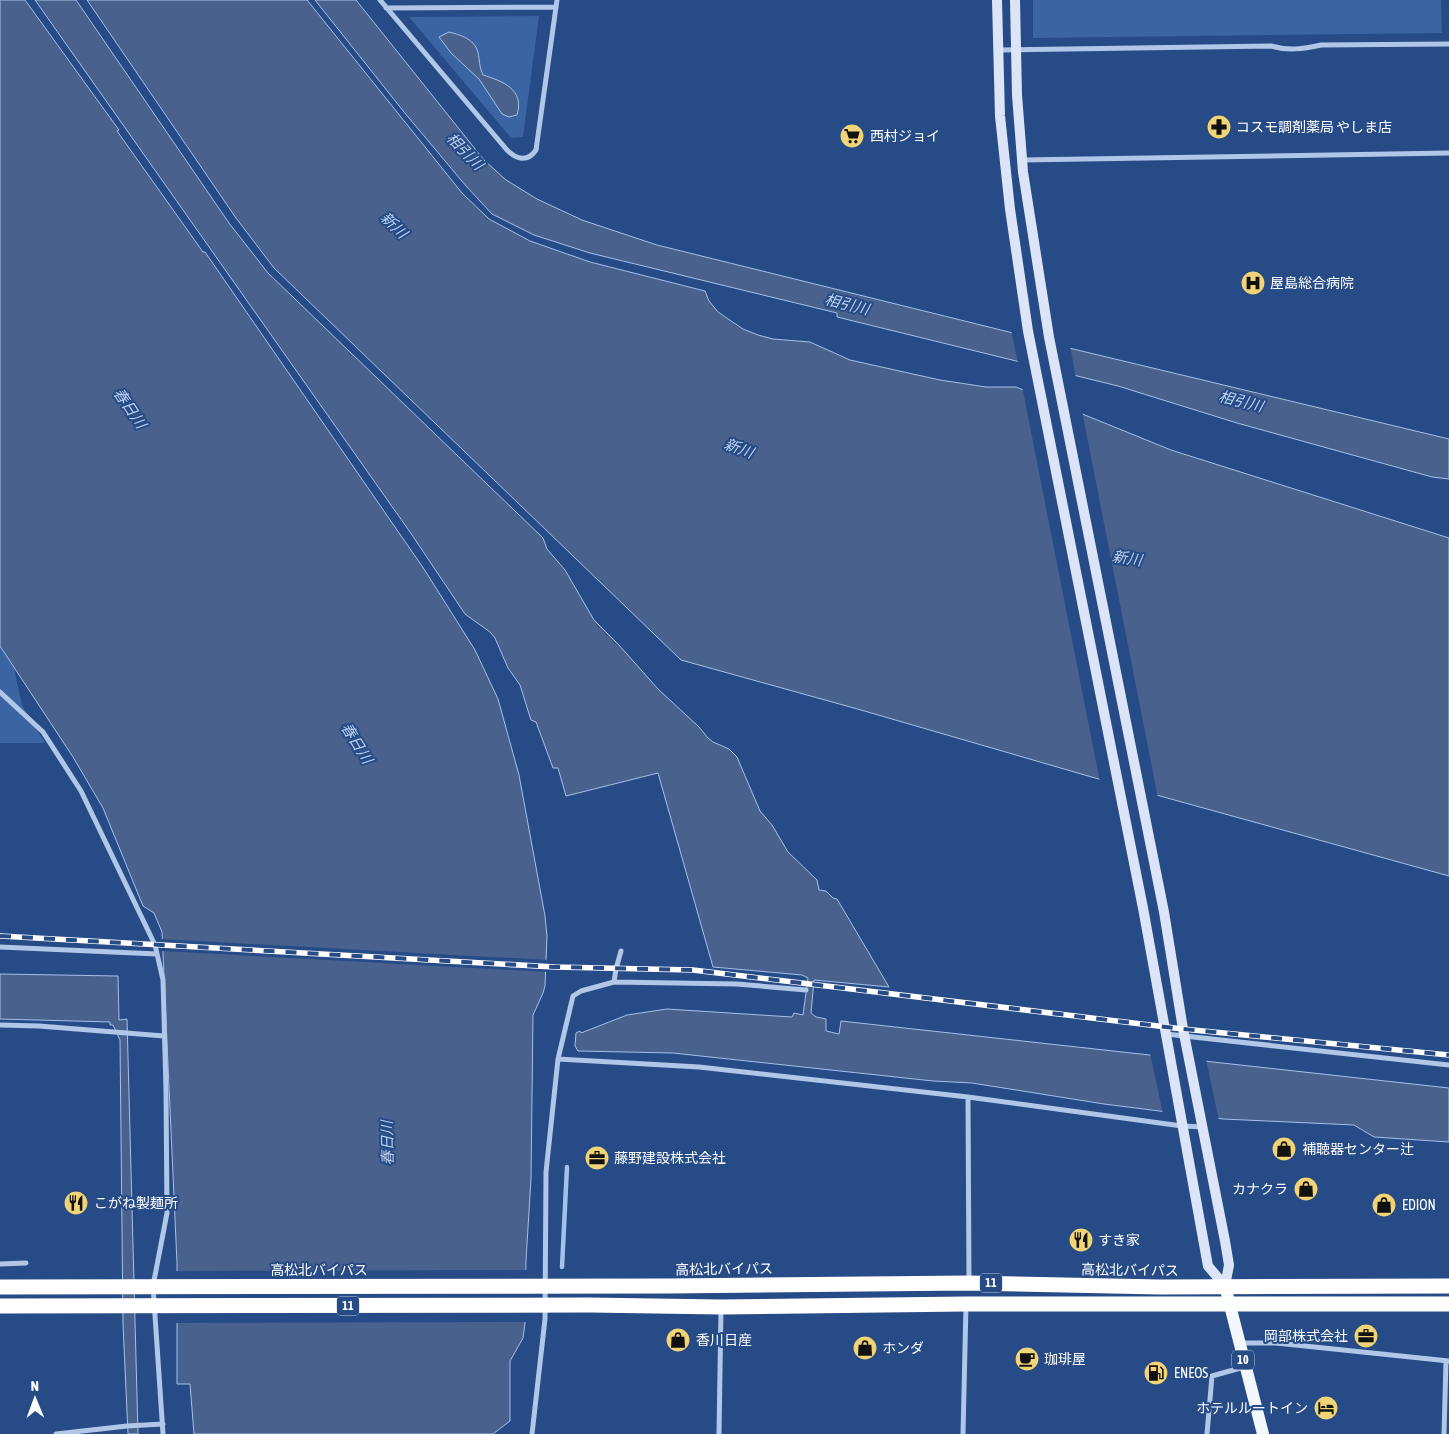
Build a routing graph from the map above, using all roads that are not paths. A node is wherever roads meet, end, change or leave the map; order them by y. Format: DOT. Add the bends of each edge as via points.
graph roads {
  1 [pos="380,0"];
  2 [pos="469,0"];
  3 [pos="557,0"];
  4 [pos="997,0"];
  5 [pos="1015,0"];
  6 [pos="556,7"];
  7 [pos="386,8"];
  8 [pos="469,8"];
  9 [pos="1449,44"];
  10 [pos="998,50"];
  11 [pos="1016,50"];
  12 [pos="1449,153"];
  13 [pos="1022,160"];
  14 [pos="0,692"];
  15 [pos="0,947"];
  16 [pos="621,951"];
  17 [pos="157,954"];
  18 [pos="614,982"];
  19 [pos="806,990"];
  20 [pos="0,1025"];
  21 [pos="1166,1034"];
  22 [pos="164,1036"];
  23 [pos="1185,1036"];
  24 [pos="558,1059"];
  25 [pos="1449,1065"];
  26 [pos="968,1097"];
  27 [pos="1182,1122"];
  28 [pos="1202,1124"];
  29 [pos="0,1264"];
  30 [pos="26,1264"];
  31 [pos="969,1283"];
  32 [pos="539,1285"];
  33 [pos="152,1286"];
  34 [pos="669,1286"];
  35 [pos="1225,1286"];
  36 [pos="1449,1286"];
  37 [pos="0,1287"];
  38 [pos="966,1304"];
  39 [pos="1229,1304"];
  40 [pos="1449,1304"];
  41 [pos="0,1306"];
  42 [pos="151,1306"];
  43 [pos="539,1306"];
  44 [pos="669,1307"];
  45 [pos="721,1307"];
  46 [pos="1239,1343"];
  47 [pos="1448,1361"];
  48 [pos="1245,1367"];
  49 [pos="163,1424"];
  50 [pos="56,1434"];
  51 [pos="163,1434"];
  52 [pos="532,1434"];
  53 [pos="719,1434"];
  54 [pos="963,1434"];
  55 [pos="1207,1434"];
  56 [pos="1263,1434"];
  57 [pos="1444,1434"];
  1 -- 7 [label="street"];
  2 -- 8 [label="street"];
  3 -- 6 [label="street"];
  4 -- 10 [label="street"];
  5 -- 11 [label="street"];
  6 -- 7 [label="street" via="536,150 521,158 513,157"];
  6 -- 8 [label="street"];
  7 -- 8 [label="street"];
  9 -- 11 [label="street" via="1322,45 1284,50 1270,46"];
  10 -- 11 [label="street"];
  10 -- 21 [label="street" via="1007,183 1028,331"];
  11 -- 13 [label="street"];
  12 -- 13 [label="street"];
  13 -- 23 [label="street" via="1049,337 1164,912"];
  14 -- 17 [label="street" via="43,732 81,791"];
  15 -- 17 [label="street"];
  16 -- 18 [label="street"];
  17 -- 22 [label="street" via="163,980"];
  18 -- 19 [label="street" via="737,984"];
  18 -- 24 [label="street" via="573,996"];
  20 -- 22 [label="street"];
  21 -- 23 [label="street"];
  21 -- 27 [label="street"];
  22 -- 33 [label="street" via="166,1213"];
  23 -- 25 [label="street"];
  23 -- 28 [label="street"];
  24 -- 26 [label="street" via="699,1067"];
  24 -- 32 [label="street"];
  26 -- 27 [label="street"];
  26 -- 31 [label="street"];
  27 -- 28 [label="street"];
  27 -- 35 [label="street" via="1208,1266"];
  28 -- 35 [label="street" via="1229,1265"];
  29 -- 30 [label="street"];
  31 -- 34 [label="highway, 高松北バイパス / 11"];
  31 -- 35 [label="highway, 高松北バイパス / 11"];
  32 -- 33 [label="highway, 高松北バイパス / 11"];
  32 -- 34 [label="highway, 高松北バイパス / 11"];
  32 -- 43 [label="street"];
  33 -- 37 [label="highway, 高松北バイパス / 11"];
  33 -- 42 [label="street"];
  34 -- 44 [label="highway"];
  35 -- 36 [label="highway, 高松北バイパス / 11"];
  35 -- 39 [label="main road, 10"];
  38 -- 39 [label="highway, 11"];
  38 -- 45 [label="highway, 11"];
  38 -- 54 [label="street"];
  39 -- 40 [label="highway, 11"];
  39 -- 46 [label="main road, 10"];
  41 -- 42 [label="highway, 11"];
  42 -- 43 [label="highway, 11"];
  42 -- 49 [label="street"];
  43 -- 44 [label="highway, 11"];
  43 -- 52 [label="street" via="545,1319"];
  44 -- 45 [label="highway, 11"];
  45 -- 53 [label="street"];
  46 -- 47 [label="street" via="1276,1342"];
  46 -- 48 [label="main road, 10"];
  47 -- 57 [label="street"];
  48 -- 55 [label="street" via="1212,1376"];
  48 -- 56 [label="main road, 10"];
  49 -- 50 [label="street"];
  49 -- 51 [label="street"];
}
